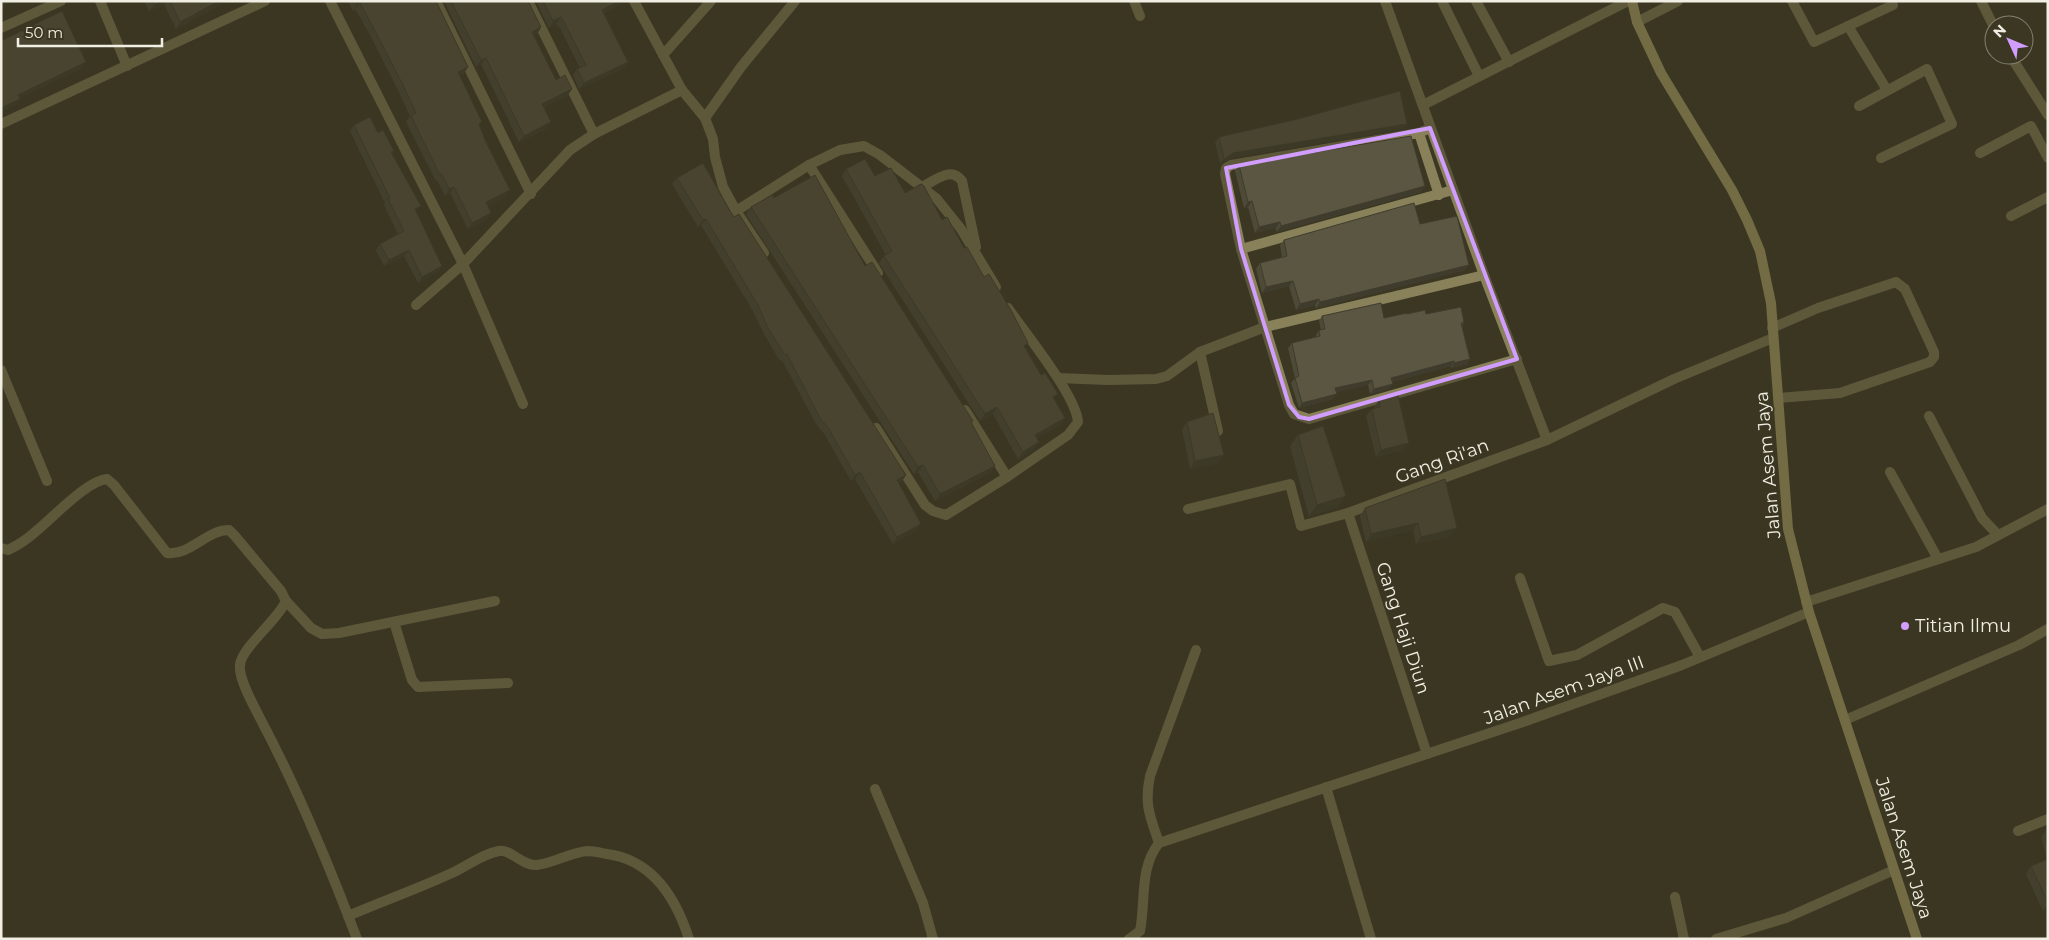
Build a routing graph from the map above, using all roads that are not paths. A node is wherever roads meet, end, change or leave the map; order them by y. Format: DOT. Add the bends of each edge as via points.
graph roads {
  1 [pos="61,1"];
  2 [pos="100,1"];
  3 [pos="265,1"];
  4 [pos="330,1"];
  5 [pos="436,1"];
  6 [pos="528,1"];
  7 [pos="634,1"];
  8 [pos="711,1"];
  9 [pos="795,1"];
  10 [pos="1134,1"];
  11 [pos="1385,1"];
  12 [pos="1442,1"];
  13 [pos="1476,1"];
  14 [pos="1628,1"];
  15 [pos="1632,1"];
  16 [pos="1678,1"];
  17 [pos="1792,1"];
  18 [pos="1981,1"];
  19 [pos="1893,5"];
  20 [pos="1988,15"];
  21 [pos="1140,16"];
  22 [pos="1638,22"];
  23 [pos="1848,26"];
  24 [pos="1,28"];
  25 [pos="663,55"];
  26 [pos="1509,62"];
  27 [pos="2017,65"];
  28 [pos="127,66"];
  29 [pos="1479,76"];
  30 [pos="682,90"];
  31 [pos="1888,90"];
  32 [pos="1423,105"];
  33 [pos="1859,106"];
  34 [pos="2046,109"];
  35 [pos="705,118"];
  36 [pos="1,124"];
  37 [pos="1430,128"];
  38 [pos="1419,133"];
  39 [pos="594,134"];
  40 [pos="1980,153"];
  41 [pos="1881,158"];
  42 [pos="2048,158"];
  43 [pos="809,164"];
  44 [pos="922,187"];
  45 [pos="1453,190"];
  46 [pos="531,194"];
  47 [pos="1439,195"];
  48 [pos="2048,197"];
  49 [pos="736,212"];
  50 [pos="2012,216"];
  51 [pos="1241,249"];
  52 [pos="977,253"];
  53 [pos="767,258"];
  54 [pos="463,264"];
  55 [pos="1484,275"];
  56 [pos="882,280"];
  57 [pos="416,305"];
  58 [pos="1265,327"];
  59 [pos="1773,333"];
  60 [pos="1200,352"];
  61 [pos="1517,359"];
  62 [pos="1,370"];
  63 [pos="1058,378"];
  64 [pos="1778,398"];
  65 [pos="960,403"];
  66 [pos="523,404"];
  67 [pos="1929,416"];
  68 [pos="872,423"];
  69 [pos="1547,440"];
  70 [pos="1221,445"];
  71 [pos="1890,472"];
  72 [pos="1007,477"];
  73 [pos="47,481"];
  74 [pos="1188,509"];
  75 [pos="2048,509"];
  76 [pos="1348,513"];
  77 [pos="1998,535"];
  78 [pos="1,548"];
  79 [pos="1938,560"];
  80 [pos="1520,578"];
  81 [pos="286,601"];
  82 [pos="495,601"];
  83 [pos="1807,607"];
  84 [pos="394,622"];
  85 [pos="2048,630"];
  86 [pos="1196,650"];
  87 [pos="1700,657"];
  88 [pos="508,683"];
  89 [pos="1845,720"];
  90 [pos="1428,754"];
  91 [pos="1326,787"];
  92 [pos="875,789"];
  93 [pos="2048,819"];
  94 [pos="2018,831"];
  95 [pos="1159,843"];
  96 [pos="1894,870"];
  97 [pos="1675,897"];
  98 [pos="348,916"];
  99 [pos="357,939"];
  100 [pos="689,939"];
  101 [pos="933,939"];
  102 [pos="1129,939"];
  103 [pos="1371,939"];
  104 [pos="1684,939"];
  105 [pos="1716,939"];
  106 [pos="1917,939"];
  1 -- 24 [label="street"];
  2 -- 28 [label="street"];
  3 -- 28 [label="street"];
  4 -- 54 [label="street"];
  5 -- 46 [label="street"];
  6 -- 39 [label="street"];
  7 -- 25 [label="street"];
  8 -- 25 [label="street"];
  9 -- 35 [label="street" via="741,67"];
  10 -- 21 [label="street"];
  11 -- 32 [label="street"];
  12 -- 29 [label="street"];
  13 -- 26 [label="street"];
  14 -- 26 [label="street"];
  15 -- 22 [label="main road, Jalan Asem Jaya"];
  16 -- 22 [label="street"];
  17 -- 23 [label="street" via="1814,42"];
  18 -- 20 [label="street"];
  19 -- 23 [label="street"];
  22 -- 59 [label="main road, Jalan Asem Jaya" via="1661,72 1747,220 1767,277"];
  23 -- 31 [label="street"];
  25 -- 30 [label="street"];
  26 -- 29 [label="street"];
  27 -- 34 [label="street"];
  28 -- 36 [label="street"];
  29 -- 32 [label="street"];
  30 -- 35 [label="street"];
  30 -- 39 [label="street"];
  31 -- 33 [label="street"];
  31 -- 41 [label="street" via="1927,69 1952,124"];
  32 -- 37 [label="street"];
  35 -- 49 [label="street" via="723,187"];
  37 -- 38 [label="street"];
  37 -- 45 [label="street"];
  38 -- 47 [label="street"];
  38 -- 51 [label="street" via="1230,165 1225,174"];
  39 -- 46 [label="street" via="570,150"];
  40 -- 42 [label="street" via="2031,126"];
  43 -- 44 [label="street" via="840,150 864,146"];
  43 -- 49 [label="street"];
  43 -- 56 [label="street"];
  44 -- 52 [label="street" via="937,199"];
  44 -- 52 [label="street" via="948,174 958,176 962,181"];
  45 -- 47 [label="street"];
  45 -- 55 [label="street"];
  46 -- 54 [label="street"];
  47 -- 51 [label="street"];
  48 -- 50 [label="street"];
  49 -- 53 [label="street"];
  51 -- 58 [label="street"];
  52 -- 63 [label="street" via="1007,306"];
  54 -- 57 [label="street"];
  54 -- 66 [label="street"];
  55 -- 58 [label="street"];
  55 -- 61 [label="street"];
  58 -- 60 [label="street"];
  58 -- 61 [label="street" via="1289,405 1294,414 1309,419"];
  59 -- 64 [label="main road, Jalan Asem Jaya"];
  59 -- 64 [label="street, Gang Ri'an" via="1818,308 1896,282 1905,289 1934,352 1930,362 1840,393"];
  59 -- 69 [label="street, Gang Ri'an"];
  60 -- 63 [label="street" via="1167,376 1156,379"];
  60 -- 70 [label="street"];
  61 -- 69 [label="street"];
  62 -- 73 [label="street"];
  63 -- 72 [label="street" via="1076,411 1078,422 1068,435"];
  64 -- 83 [label="main road, Jalan Asem Jaya" via="1788,529"];
  65 -- 72 [label="street"];
  67 -- 77 [label="street" via="1982,518"];
  68 -- 72 [label="street" via="926,505 939,514 946,515"];
  69 -- 76 [label="street, Gang Ri'an"];
  71 -- 79 [label="street"];
  74 -- 76 [label="street, Gang Ri'an" via="1290,484 1301,526"];
  75 -- 77 [label="street, Jalan Asem Jaya III"];
  76 -- 90 [label="street, Gang Haji Diun"];
  77 -- 79 [label="street, Jalan Asem Jaya III" via="1976,547"];
  78 -- 81 [label="street" via="8,550 26,540 99,480 108,479 167,553 183,551 221,530 229,530"];
  79 -- 83 [label="street, Jalan Asem Jaya III"];
  80 -- 87 [label="street" via="1549,661 1578,655 1663,608 1675,612"];
  81 -- 84 [label="street" via="311,628 322,634"];
  81 -- 98 [label="street" via="244,654 240,665 242,677 328,862"];
  82 -- 84 [label="street"];
  83 -- 87 [label="street, Jalan Asem Jaya III"];
  83 -- 89 [label="main road, Jalan Asem Jaya"];
  84 -- 88 [label="street" via="412,680 418,686"];
  85 -- 89 [label="street"];
  86 -- 95 [label="street" via="1146,793"];
  87 -- 90 [label="street, Jalan Asem Jaya III"];
  89 -- 96 [label="main road, Jalan Asem Jaya"];
  90 -- 91 [label="street, Jalan Asem Jaya III"];
  91 -- 95 [label="street, Jalan Asem Jaya III"];
  91 -- 103 [label="street"];
  92 -- 101 [label="street" via="923,904"];
  93 -- 94 [label="street"];
  95 -- 102 [label="street" via="1146,867 1140,931"];
  96 -- 105 [label="street" via="1786,918"];
  96 -- 106 [label="main road, Jalan Asem Jaya"];
  97 -- 104 [label="street"];
  98 -- 99 [label="street"];
  98 -- 100 [label="street" via="501,850 536,865 588,851 620,855 641,865 661,882 682,917"];
}
